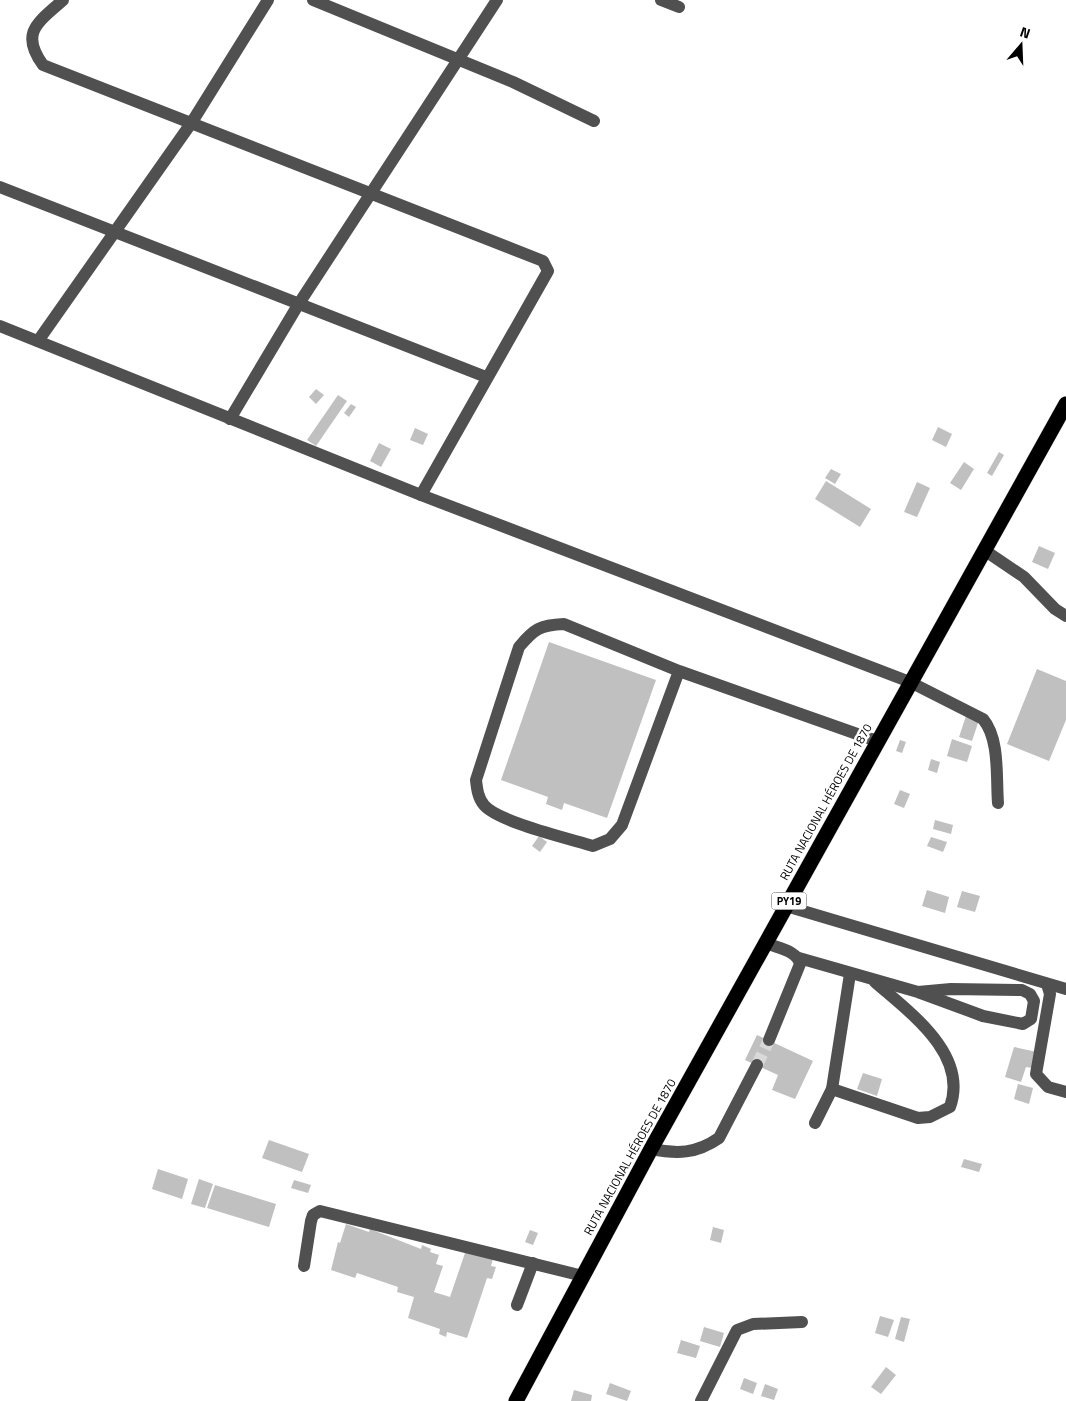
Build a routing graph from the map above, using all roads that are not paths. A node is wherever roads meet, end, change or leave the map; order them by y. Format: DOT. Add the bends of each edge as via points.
graph roads {
  1 [pos="63,0"];
  2 [pos="268,0"];
  3 [pos="313,0"];
  4 [pos="497,0"];
  5 [pos="661,0"];
  6 [pos="679,7"];
  7 [pos="457,60"];
  8 [pos="594,121"];
  9 [pos="192,122"];
  10 [pos="0,187"];
  11 [pos="373,192"];
  12 [pos="114,231"];
  13 [pos="298,305"];
  14 [pos="0,326"];
  15 [pos="38,340"];
  16 [pos="486,377"];
  17 [pos="1066,404"];
  18 [pos="230,419"];
  19 [pos="421,495"];
  20 [pos="984,550"];
  21 [pos="1066,616"];
  22 [pos="679,671"];
  23 [pos="910,682"];
  24 [pos="877,741"];
  25 [pos="998,803"];
  26 [pos="786,906"];
  27 [pos="766,943"];
  28 [pos="799,958"];
  29 [pos="850,974"];
  30 [pos="873,980"];
  31 [pos="1046,984"];
  32 [pos="1066,989"];
  33 [pos="918,992"];
  34 [pos="769,1040"];
  35 [pos="757,1066"];
  36 [pos="832,1089"];
  37 [pos="1066,1092"];
  38 [pos="815,1123"];
  39 [pos="651,1149"];
  40 [pos="533,1262"];
  41 [pos="304,1266"];
  42 [pos="583,1276"];
  43 [pos="517,1305"];
  44 [pos="802,1322"];
  45 [pos="516,1401"];
  46 [pos="701,1401"];
  1 -- 9 [label="street" via="44,15 32,37 33,52 43,65"];
  2 -- 9 [label="street"];
  3 -- 7 [label="street"];
  4 -- 7 [label="street"];
  5 -- 6 [label="street"];
  7 -- 8 [label="street" via="513,82"];
  7 -- 11 [label="street"];
  9 -- 11 [label="street"];
  9 -- 12 [label="street"];
  10 -- 12 [label="street"];
  11 -- 13 [label="street"];
  11 -- 16 [label="street" via="543,261 546,265 548,271"];
  12 -- 13 [label="street"];
  12 -- 15 [label="street"];
  13 -- 16 [label="street"];
  13 -- 18 [label="street"];
  14 -- 15 [label="street"];
  15 -- 18 [label="street"];
  16 -- 19 [label="street"];
  17 -- 20 [label="highway, RUTA NACIONAL HÉROES DE 1870 / PY19"];
  18 -- 19 [label="street"];
  19 -- 23 [label="street"];
  20 -- 21 [label="street" via="1024,577"];
  20 -- 23 [label="highway, RUTA NACIONAL HÉROES DE 1870 / PY19"];
  22 -- 22 [label="street" via="564,624 545,625 531,633 519,648 476,780 477,794 485,806 499,816 593,846 610,839 622,824"];
  22 -- 24 [label="street"];
  23 -- 24 [label="highway, RUTA NACIONAL HÉROES DE 1870 / PY19"];
  23 -- 25 [label="street" via="987,724 994,750"];
  24 -- 26 [label="highway, RUTA NACIONAL HÉROES DE 1870 / PY19"];
  26 -- 27 [label="highway, RUTA NACIONAL HÉROES DE 1870 / PY19"];
  26 -- 31 [label="street"];
  27 -- 28 [label="street"];
  27 -- 39 [label="highway, RUTA NACIONAL HÉROES DE 1870 / PY19"];
  28 -- 29 [label="street"];
  28 -- 34 [label="street" via="798,972"];
  29 -- 30 [label="street"];
  29 -- 36 [label="street"];
  30 -- 33 [label="street"];
  30 -- 36 [label="street" via="933,1037 945,1054 953,1079 954,1096 950,1107 942,1113 918,1118"];
  31 -- 32 [label="street"];
  31 -- 37 [label="street" via="1050,994 1036,1074 1048,1086"];
  33 -- 33 [label="street" via="1022,990 1034,1001 1031,1019 1023,1024 983,1016"];
  35 -- 39 [label="street" via="719,1138 708,1146 686,1153"];
  36 -- 38 [label="street"];
  39 -- 42 [label="highway, RUTA NACIONAL HÉROES DE 1870 / PY19"];
  40 -- 41 [label="street" via="320,1212 310,1221"];
  40 -- 42 [label="street"];
  40 -- 43 [label="street"];
  42 -- 45 [label="highway, RUTA NACIONAL HÉROES DE 1870 / PY19"];
  44 -- 46 [label="street" via="753,1324 737,1330"];
}
